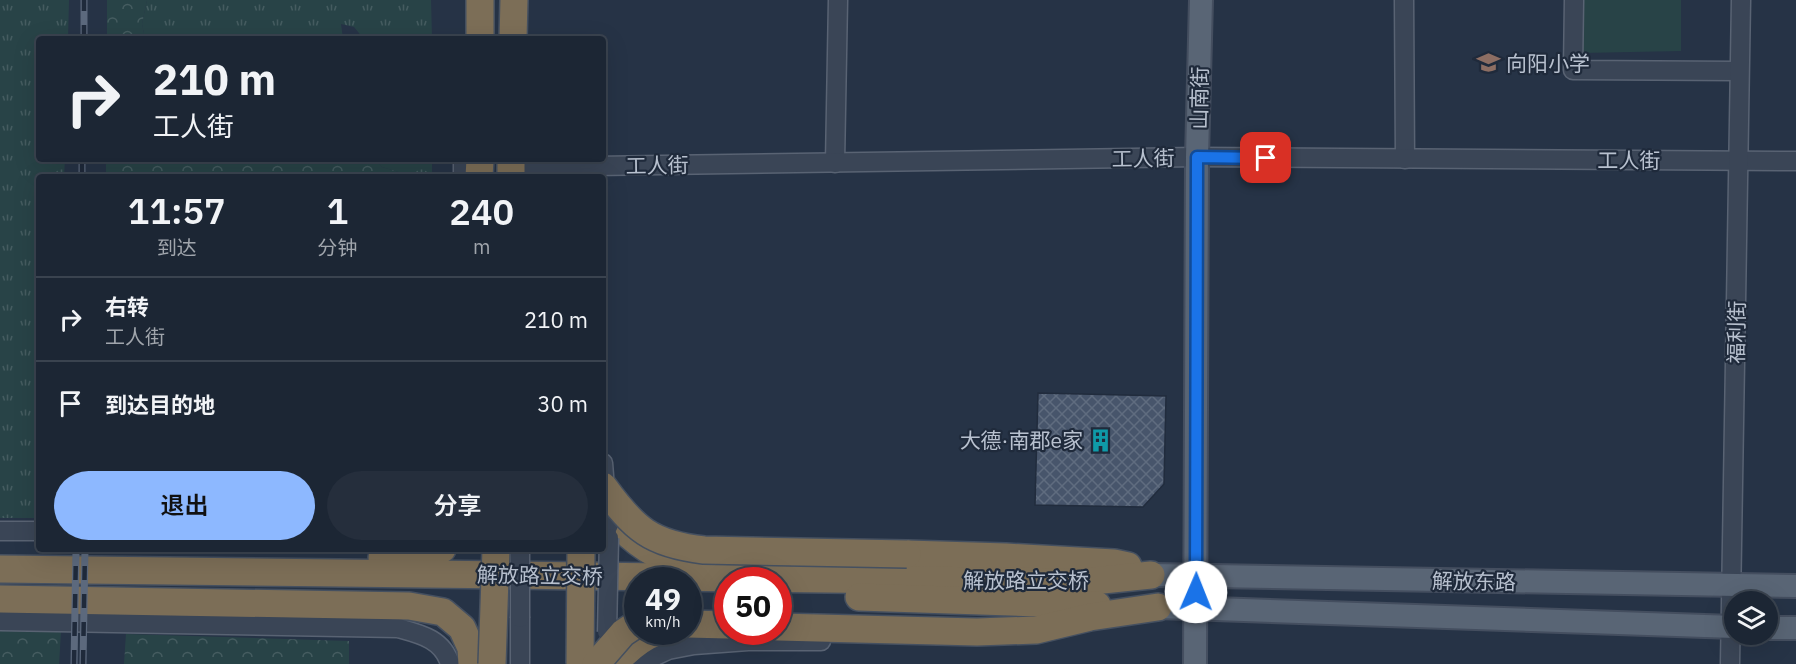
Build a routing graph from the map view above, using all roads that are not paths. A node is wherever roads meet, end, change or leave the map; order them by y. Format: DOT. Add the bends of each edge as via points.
graph roads {
  1 [pos="480,0"];
  2 [pos="497,0"];
  3 [pos="838,0"];
  4 [pos="1201,0"];
  5 [pos="1404,0"];
  6 [pos="1574,0"];
  7 [pos="1741,0"];
  8 [pos="499,31"];
  9 [pos="1739,71"];
  10 [pos="1197,157"];
  11 [pos="1405,159"];
  12 [pos="1738,161"];
  13 [pos="1796,161"];
  14 [pos="835,163"];
  15 [pos="521,168"];
  16 [pos="606,480"];
  17 [pos="606,481"];
  18 [pos="606,506"];
  19 [pos="606,510"];
  20 [pos="0,531"];
  21 [pos="36,531"];
  22 [pos="0,550"];
  23 [pos="36,551"];
  24 [pos="125,552"];
  25 [pos="435,552"];
  26 [pos="496,552"];
  27 [pos="520,552"];
  28 [pos="581,552"];
  29 [pos="997,556"];
  30 [pos="0,569"];
  31 [pos="1151,575"];
  32 [pos="1196,576"];
  33 [pos="1125,577"];
  34 [pos="0,581"];
  35 [pos="1733,585"];
  36 [pos="1796,586"];
  37 [pos="624,591"];
  38 [pos="1733,591"];
  39 [pos="792,595"];
  40 [pos="0,599"];
  41 [pos="1158,608"];
  42 [pos="1196,609"];
  43 [pos="792,614"];
  44 [pos="1090,617"];
  45 [pos="0,621"];
  46 [pos="792,627"];
  47 [pos="1724,627"];
  48 [pos="1778,628"];
  49 [pos="1796,628"];
  50 [pos="624,632"];
  51 [pos="977,632"];
  52 [pos="493,637"];
  53 [pos="635,645"];
  54 [pos="1732,645"];
  55 [pos="450,664"];
  56 [pos="472,664"];
  57 [pos="492,664"];
  58 [pos="499,664"];
  59 [pos="520,664"];
  60 [pos="580,664"];
  61 [pos="596,664"];
  62 [pos="602,664"];
  63 [pos="614,664"];
  64 [pos="638,664"];
  65 [pos="1195,664"];
  66 [pos="1731,664"];
  1 -- 8 [label="highway"];
  2 -- 8 [label="highway"];
  3 -- 14 [label="street"];
  4 -- 10 [label="main road, 山南街"];
  5 -- 11 [label="street"];
  6 -- 9 [label="street" via="1573,70"];
  7 -- 9 [label="street, 福利街"];
  9 -- 12 [label="street, 福利街"];
  10 -- 11 [label="street, 工人街"];
  10 -- 14 [label="street, 工人街"];
  10 -- 32 [label="main road, 山南街"];
  11 -- 12 [label="street, 工人街"];
  12 -- 13 [label="street, 工人街"];
  12 -- 35 [label="street, 福利街"];
  14 -- 15 [label="street, 工人街"];
  16 -- 29 [label="street" via="634,515 675,535 708,540 933,542"];
  17 -- 29 [label="highway, bridge" via="620,509 638,527 679,547"];
  18 -- 62 [label="street, bridge" via="607,632"];
  19 -- 33 [label="highway" via="639,544 675,562 1040,569"];
  20 -- 21 [label="street"];
  22 -- 23 [label="highway"];
  24 -- 25 [label="highway" via="374,559"];
  26 -- 52 [label="highway, bridge"];
  27 -- 59 [label="street, bridge"];
  28 -- 60 [label="highway, bridge"];
  29 -- 31 [label="highway" via="1114,563"];
  30 -- 33 [label="highway, 解放路立交桥" via="1083,582"];
  31 -- 32 [label="main road, 解放东路"];
  31 -- 33 [label="highway, 解放路立交桥"];
  32 -- 35 [label="main road, 解放东路"];
  32 -- 42 [label="main road, 山南街"];
  34 -- 37 [label="highway, 解放路立交桥"];
  35 -- 36 [label="main road, 解放东路"];
  35 -- 38 [label="street, 福利街"];
  39 -- 41 [label="highway, 解放路立交桥"];
  40 -- 56 [label="highway" via="409,606 443,612 462,628 471,648"];
  41 -- 42 [label="main road, 解放东路"];
  41 -- 44 [label="highway"];
  42 -- 47 [label="main road, 解放东路"];
  42 -- 65 [label="main road, 山南街"];
  43 -- 44 [label="highway"];
  44 -- 51 [label="highway" via="1036,630"];
  45 -- 55 [label="street" via="398,628 440,644"];
  46 -- 51 [label="highway"];
  48 -- 49 [label="main road"];
  50 -- 61 [label="highway, bridge"];
  51 -- 64 [label="street" via="925,641 748,641 694,645 668,650"];
  52 -- 57 [label="highway, bridge"];
  52 -- 58 [label="highway, bridge"];
  53 -- 63 [label="highway"];
  54 -- 66 [label="street, 福利街"];
}
